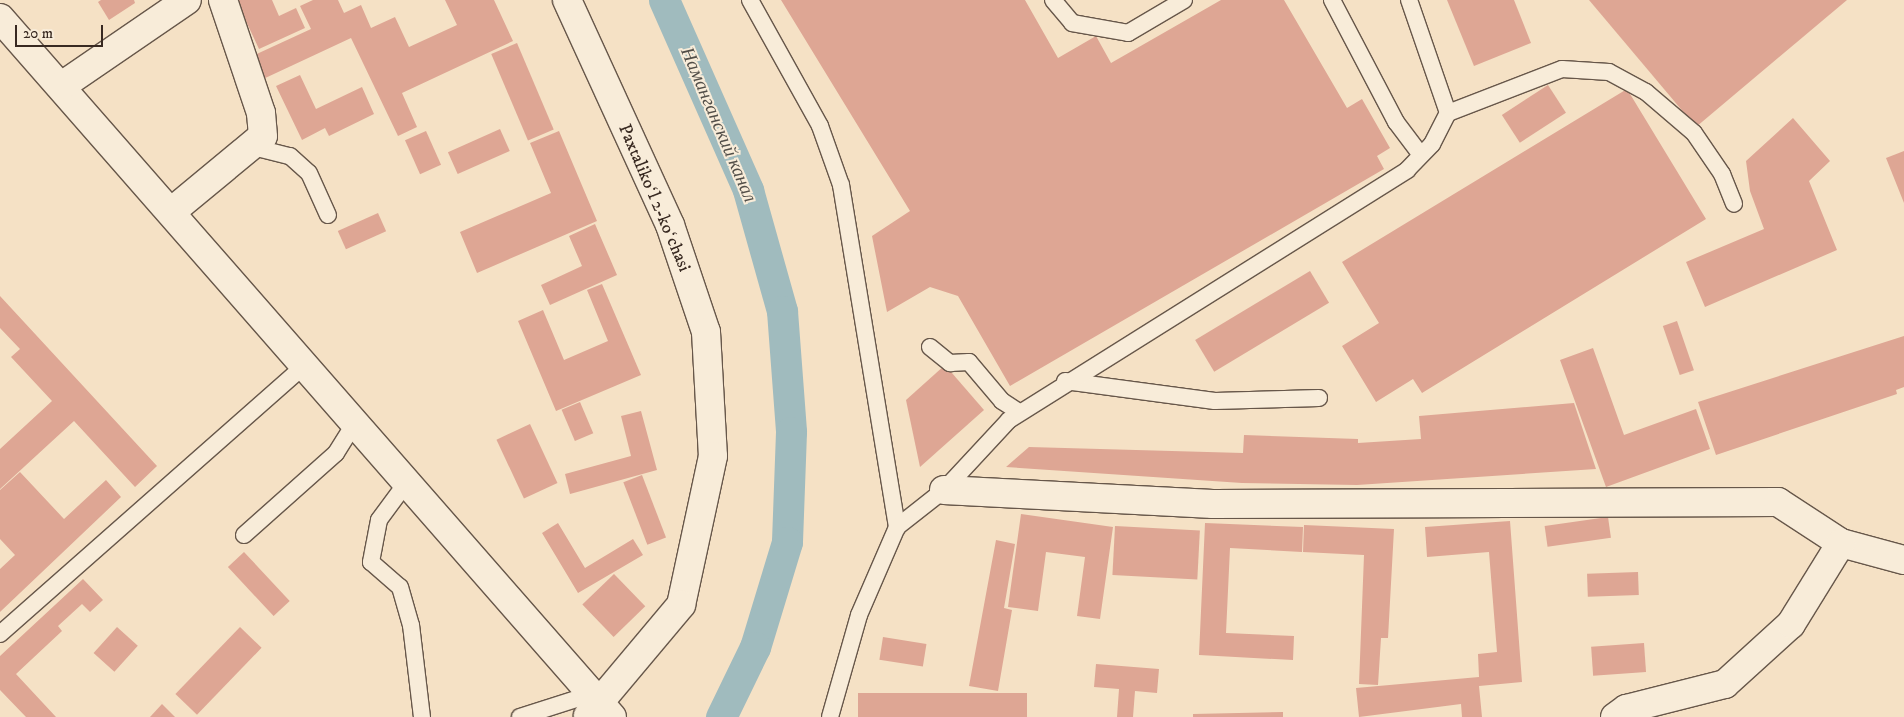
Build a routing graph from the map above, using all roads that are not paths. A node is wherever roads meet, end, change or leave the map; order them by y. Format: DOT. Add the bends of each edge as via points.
graph roads {
  1 [pos="187,0"];
  2 [pos="223,0"];
  3 [pos="567,0"];
  4 [pos="750,0"];
  5 [pos="1053,0"];
  6 [pos="1184,0"];
  7 [pos="1332,0"];
  8 [pos="1409,0"];
  9 [pos="0,18"];
  10 [pos="63,85"];
  11 [pos="1448,113"];
  12 [pos="253,146"];
  13 [pos="1421,155"];
  14 [pos="1734,204"];
  15 [pos="171,212"];
  16 [pos="328,215"];
  17 [pos="930,347"];
  18 [pos="305,365"];
  19 [pos="1065,381"];
  20 [pos="1319,398"];
  21 [pos="1019,412"];
  22 [pos="355,422"];
  23 [pos="407,482"];
  24 [pos="944,490"];
  25 [pos="897,527"];
  26 [pos="244,536"];
  27 [pos="1841,543"];
  28 [pos="1904,560"];
  29 [pos="0,634"];
  30 [pos="598,708"];
  31 [pos="422,717"];
  32 [pos="520,717"];
  33 [pos="830,717"];
  34 [pos="1615,717"];
  1 -- 10 [label="street"];
  2 -- 12 [label="street" via="264,127 263,136"];
  3 -- 30 [label="street, Paxtalikoʻl 2-koʻchasi" via="670,225 706,332 712,456 681,605"];
  4 -- 25 [label="lane" via="820,126 841,185"];
  5 -- 6 [label="lane" via="1072,23 1128,32"];
  7 -- 13 [label="lane" via="1396,122"];
  8 -- 11 [label="lane"];
  9 -- 10 [label="street"];
  10 -- 15 [label="street"];
  11 -- 13 [label="lane"];
  11 -- 14 [label="lane" via="1562,69 1609,72 1646,92 1694,133 1722,174"];
  12 -- 15 [label="street"];
  12 -- 16 [label="lane" via="290,156 309,173"];
  13 -- 19 [label="lane" via="1407,170"];
  15 -- 18 [label="street"];
  17 -- 21 [label="lane" via="950,363 969,362 1002,401"];
  18 -- 22 [label="street"];
  18 -- 29 [label="lane"];
  19 -- 20 [label="lane" via="1215,401"];
  19 -- 21 [label="lane"];
  21 -- 24 [label="lane"];
  22 -- 23 [label="street"];
  22 -- 26 [label="lane" via="336,453"];
  23 -- 30 [label="street"];
  23 -- 31 [label="lane" via="379,520 371,562 400,587 411,625"];
  24 -- 25 [label="lane"];
  24 -- 27 [label="street" via="1213,504 1778,502"];
  25 -- 33 [label="lane" via="859,615"];
  27 -- 28 [label="street"];
  27 -- 34 [label="street" via="1791,624 1725,684 1626,709"];
  30 -- 32 [label="lane"];
}
